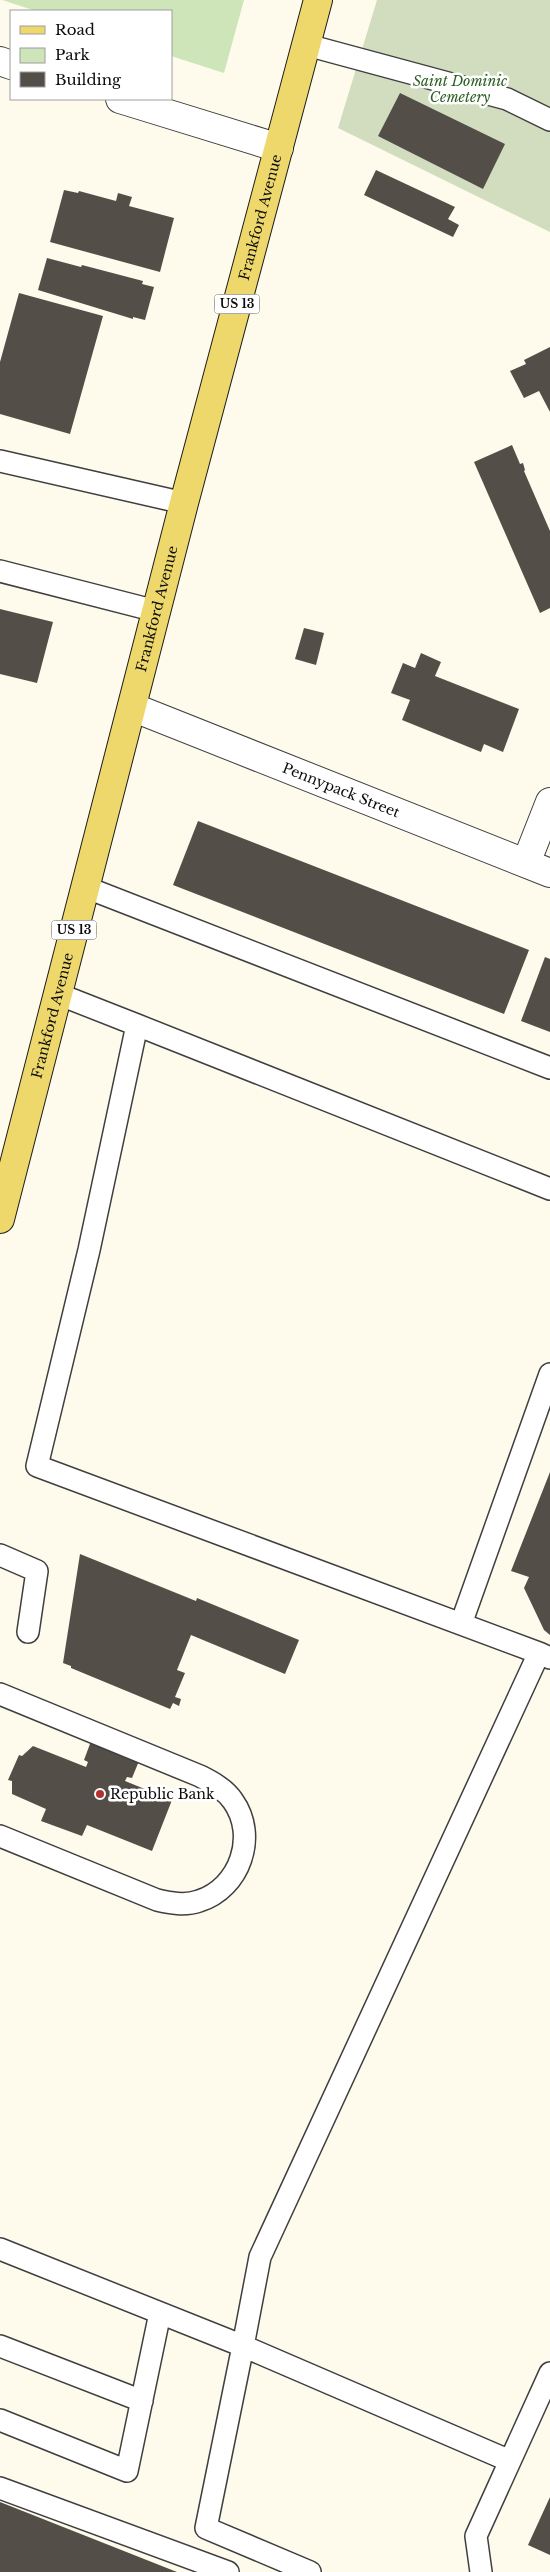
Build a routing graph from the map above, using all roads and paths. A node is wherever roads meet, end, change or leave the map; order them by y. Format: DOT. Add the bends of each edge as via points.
graph roads {
  1 [pos="318,0"];
  2 [pos="307,44"];
  3 [pos="123,100"];
  4 [pos="550,120"];
  5 [pos="279,148"];
  6 [pos="0,461"];
  7 [pos="184,503"];
  8 [pos="0,571"];
  9 [pos="156,611"];
  10 [pos="132,707"];
  11 [pos="550,802"];
  12 [pos="538,868"];
  13 [pos="85,887"];
  14 [pos="58,994"];
  15 [pos="137,1025"];
  16 [pos="550,1068"];
  17 [pos="550,1189"];
  18 [pos="0,1219"];
  19 [pos="550,1374"];
  20 [pos="0,1555"];
  21 [pos="461,1624"];
  22 [pos="28,1632"];
  23 [pos="545,1656"];
  24 [pos="0,1694"];
  25 [pos="0,1836"];
  26 [pos="0,2233"];
  27 [pos="0,2249"];
  28 [pos="24,2258"];
  29 [pos="160,2313"];
  30 [pos="0,2346"];
  31 [pos="243,2346"];
  32 [pos="550,2373"];
  33 [pos="142,2401"];
  34 [pos="0,2420"];
  35 [pos="510,2461"];
  36 [pos="0,2488"];
  37 [pos="228,2572"];
  38 [pos="310,2572"];
  39 [pos="481,2572"];
  1 -- 2 [label="main road, Frankford Avenue / US 13"];
  2 -- 4 [label="lane" via="507,99"];
  2 -- 5 [label="main road, Frankford Avenue / US 13"];
  3 -- 5 [label="street"];
  5 -- 7 [label="main road, Frankford Avenue / US 13"];
  6 -- 7 [label="lane"];
  7 -- 9 [label="main road, Frankford Avenue / US 13"];
  8 -- 9 [label="lane"];
  9 -- 10 [label="main road, Frankford Avenue / US 13"];
  10 -- 12 [label="street, Pennypack Street"];
  10 -- 13 [label="main road, Frankford Avenue / US 13"];
  11 -- 12 [label="street"];
  13 -- 14 [label="main road, Frankford Avenue / US 13"];
  13 -- 16 [label="lane"];
  14 -- 15 [label="lane"];
  14 -- 18 [label="main road, Frankford Avenue / US 13"];
  15 -- 17 [label="lane"];
  15 -- 21 [label="lane" via="89,1250 37,1466"];
  19 -- 21 [label="lane"];
  20 -- 22 [label="lane" via="37,1571"];
  21 -- 23 [label="lane"];
  23 -- 31 [label="lane" via="260,2257"];
  24 -- 25 [label="lane" via="218,1786 233,1800 243,1819 246,1839 242,1860 232,1878 217,1893 198,1902 177,1904 157,1900"];
  26 -- 28 [label="lane"];
  27 -- 28 [label="lane"];
  28 -- 29 [label="lane"];
  29 -- 31 [label="lane"];
  29 -- 33 [label="lane"];
  30 -- 33 [label="lane"];
  31 -- 35 [label="lane"];
  31 -- 38 [label="lane" via="206,2528"];
  32 -- 35 [label="lane"];
  33 -- 34 [label="lane" via="127,2471"];
  35 -- 39 [label="lane" via="476,2536"];
  36 -- 37 [label="lane"];
}
